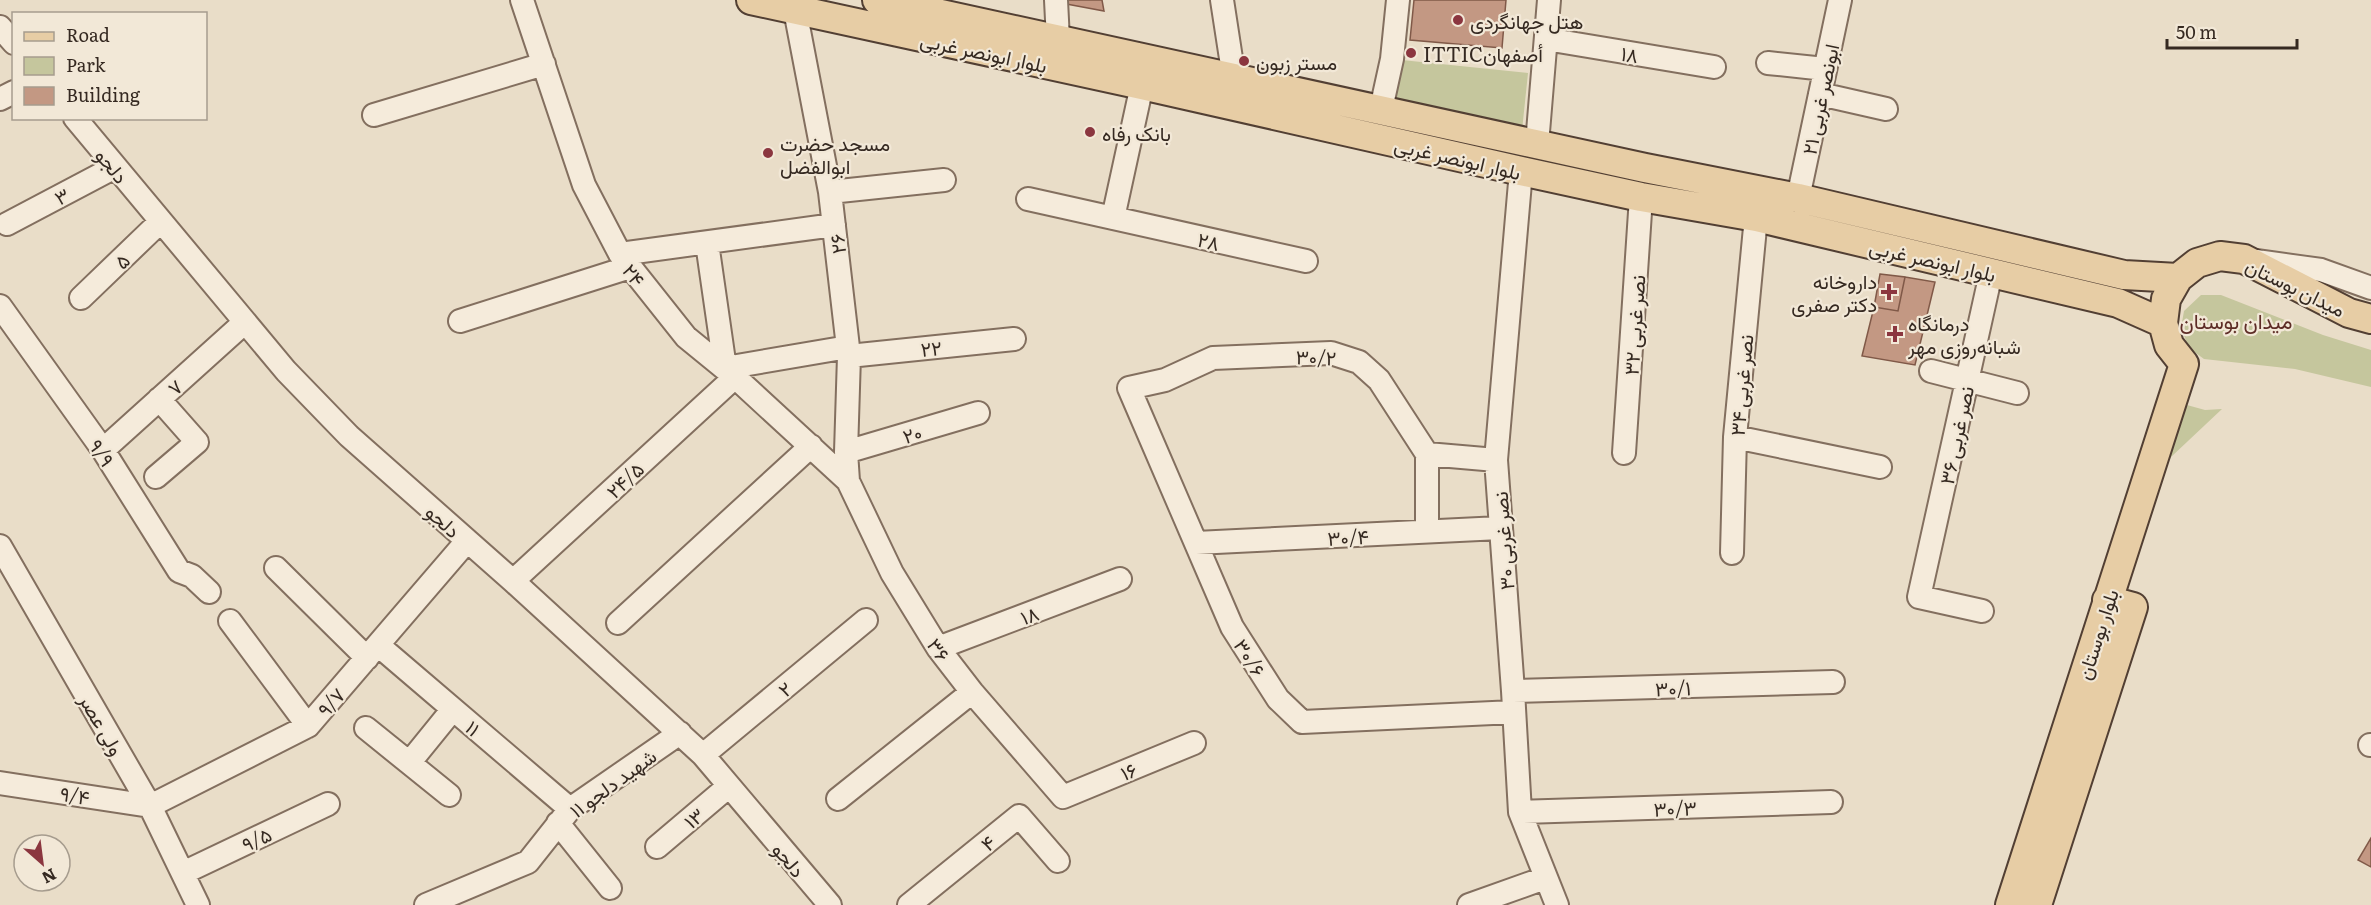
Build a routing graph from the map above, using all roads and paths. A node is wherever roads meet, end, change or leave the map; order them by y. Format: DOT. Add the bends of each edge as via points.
graph roads {
  1 [pos="522,0"];
  2 [pos="751,0"];
  3 [pos="877,0"];
  4 [pos="1056,0"];
  5 [pos="1222,0"];
  6 [pos="1398,0"];
  7 [pos="1549,0"];
  8 [pos="1840,0"];
  9 [pos="795,10"];
  10 [pos="0,27"];
  11 [pos="1546,39"];
  12 [pos="1058,40"];
  13 [pos="12,41"];
  14 [pos="1768,63"];
  15 [pos="544,64"];
  16 [pos="1714,67"];
  17 [pos="1825,69"];
  18 [pos="1234,78"];
  19 [pos="1142,85"];
  20 [pos="1820,94"];
  21 [pos="1381,109"];
  22 [pos="1886,109"];
  23 [pos="374,115"];
  24 [pos="77,120"];
  25 [pos="1537,144"];
  26 [pos="115,167"];
  27 [pos="1521,171"];
  28 [pos="944,180"];
  29 [pos="830,192"];
  30 [pos="1641,197"];
  31 [pos="1798,198"];
  32 [pos="1028,199"];
  33 [pos="1756,217"];
  34 [pos="1113,218"];
  35 [pos="160,222"];
  36 [pos="7,224"];
  37 [pos="834,225"];
  38 [pos="707,243"];
  39 [pos="2244,260"];
  40 [pos="625,261"];
  41 [pos="1306,261"];
  42 [pos="1991,273"];
  43 [pos="2178,278"];
  44 [pos="2371,288"];
  45 [pos="81,298"];
  46 [pos="0,306"];
  47 [pos="2371,319"];
  48 [pos="460,321"];
  49 [pos="244,322"];
  50 [pos="2163,322"];
  51 [pos="1014,339"];
  52 [pos="848,352"];
  53 [pos="1931,371"];
  54 [pos="730,373"];
  55 [pos="1967,381"];
  56 [pos="1129,388"];
  57 [pos="2017,393"];
  58 [pos="159,399"];
  59 [pos="978,413"];
  60 [pos="1735,436"];
  61 [pos="811,446"];
  62 [pos="103,450"];
  63 [pos="846,452"];
  64 [pos="1624,453"];
  65 [pos="1427,454"];
  66 [pos="1496,460"];
  67 [pos="1880,467"];
  68 [pos="156,477"];
  69 [pos="848,481"];
  70 [pos="1500,528"];
  71 [pos="1427,531"];
  72 [pos="467,542"];
  73 [pos="1196,543"];
  74 [pos="0,546"];
  75 [pos="1732,553"];
  76 [pos="276,568"];
  77 [pos="1120,579"];
  78 [pos="513,580"];
  79 [pos="209,592"];
  80 [pos="2120,603"];
  81 [pos="1982,611"];
  82 [pos="866,620"];
  83 [pos="230,621"];
  84 [pos="618,623"];
  85 [pos="938,648"];
  86 [pos="373,651"];
  87 [pos="1833,682"];
  88 [pos="972,692"];
  89 [pos="1514,702"];
  90 [pos="453,709"];
  91 [pos="308,726"];
  92 [pos="366,728"];
  93 [pos="680,733"];
  94 [pos="1194,743"];
  95 [pos="703,755"];
  96 [pos="410,762"];
  97 [pos="0,783"];
  98 [pos="729,786"];
  99 [pos="450,795"];
  100 [pos="1063,797"];
  101 [pos="838,799"];
  102 [pos="1831,802"];
  103 [pos="328,804"];
  104 [pos="150,806"];
  105 [pos="1520,812"];
  106 [pos="564,816"];
  107 [pos="657,847"];
  108 [pos="1058,861"];
  109 [pos="183,873"];
  110 [pos="1545,878"];
  111 [pos="610,888"];
  112 [pos="815,900"];
  113 [pos="440,902"];
  114 [pos="198,905"];
  115 [pos="909,905"];
  116 [pos="1468,905"];
  117 [pos="1557,905"];
  118 [pos="2010,905"];
  119 [pos="2037,905"];
  1 -- 15 [label="street, ۲۴"];
  2 -- 9 [label="main road, بلوار ابونصر غربی"];
  3 -- 12 [label="main road, بلوار ابونصر غربی"];
  4 -- 12 [label="street"];
  5 -- 18 [label="street"];
  6 -- 21 [label="street" via="1392,59"];
  7 -- 11 [label="street"];
  8 -- 17 [label="street, ابونصر غربی ۲۱"];
  9 -- 19 [label="main road, بلوار ابونصر غربی"];
  9 -- 29 [label="street, ۲۶"];
  10 -- 13 [label="street"];
  11 -- 16 [label="street, ۱۸"];
  11 -- 25 [label="street"];
  12 -- 18 [label="main road, بلوار ابونصر غربی"];
  14 -- 17 [label="street"];
  15 -- 23 [label="street"];
  15 -- 40 [label="street, ۲۴" via="584,185"];
  17 -- 20 [label="street, ابونصر غربی ۲۱"];
  18 -- 21 [label="main road, بلوار ابونصر غربی"];
  19 -- 27 [label="main road, بلوار ابونصر غربی"];
  19 -- 34 [label="street"];
  20 -- 22 [label="street"];
  20 -- 31 [label="street, ابونصر غربی ۲۱"];
  21 -- 25 [label="main road, بلوار ابونصر غربی"];
  24 -- 26 [label="street, دلجو"];
  25 -- 31 [label="main road, بلوار ابونصر غربی"];
  26 -- 35 [label="street, دلجو"];
  26 -- 36 [label="street, ۳"];
  27 -- 30 [label="main road, بلوار ابونصر غربی"];
  27 -- 66 [label="street, نصر غربی ۳۰"];
  28 -- 29 [label="street"];
  29 -- 37 [label="street, ۲۶"];
  30 -- 33 [label="main road, بلوار ابونصر غربی"];
  30 -- 64 [label="street, نصر غربی ۳۲"];
  31 -- 43 [label="main road, بلوار ابونصر غربی" via="2124,275"];
  32 -- 34 [label="street, ۲۸"];
  33 -- 42 [label="main road, بلوار ابونصر غربی"];
  33 -- 60 [label="street, نصر غربی ۳۴"];
  34 -- 41 [label="street, ۲۸"];
  35 -- 45 [label="street, ۵"];
  35 -- 49 [label="street, دلجو"];
  37 -- 38 [label="street"];
  37 -- 52 [label="street, ۲۶"];
  38 -- 40 [label="street"];
  38 -- 54 [label="street"];
  39 -- 43 [label="main road, میدان بوستان" via="2220,256 2197,263"];
  39 -- 44 [label="street" via="2321,270"];
  39 -- 47 [label="main road, میدان بوستان" via="2349,313"];
  40 -- 48 [label="street"];
  40 -- 54 [label="street, ۲۴" via="686,337"];
  42 -- 50 [label="main road, بلوار ابونصر غربی" via="2118,303"];
  42 -- 55 [label="street, نصر غربی ۳۶"];
  43 -- 50 [label="main road" via="2166,299"];
  46 -- 62 [label="street, ۹/۹"];
  49 -- 58 [label="street, ۷"];
  49 -- 72 [label="street, دلجو" via="285,371 349,436"];
  50 -- 80 [label="main road, بلوار بوستان" via="2169,345 2184,364"];
  51 -- 52 [label="street, ۲۲"];
  52 -- 54 [label="street, ۲۲"];
  52 -- 63 [label="street, ۲۶"];
  53 -- 55 [label="street"];
  54 -- 61 [label="street, ۲۴"];
  54 -- 78 [label="street, ۲۴/۵"];
  55 -- 57 [label="street"];
  55 -- 81 [label="street, نصر غربی ۳۶" via="1920,597"];
  56 -- 65 [label="street, ۳۰/۲" via="1165,380 1213,358 1331,353 1359,362 1379,380"];
  56 -- 73 [label="street, ۳۰/۶"];
  58 -- 62 [label="street, ۷"];
  58 -- 68 [label="street" via="197,442"];
  59 -- 63 [label="street, ۲۰"];
  60 -- 67 [label="street"];
  60 -- 75 [label="street, نصر غربی ۳۴"];
  61 -- 69 [label="street, ۲۴"];
  61 -- 84 [label="street"];
  62 -- 79 [label="street, ۹/۹" via="180,571"];
  63 -- 69 [label="street, ۲۶"];
  65 -- 66 [label="street"];
  65 -- 71 [label="street"];
  66 -- 70 [label="street, نصر غربی ۳۰"];
  69 -- 85 [label="street, ۳۶" via="892,573"];
  70 -- 71 [label="street, ۳۰/۴"];
  70 -- 89 [label="street, نصر غربی ۳۰"];
  71 -- 73 [label="street, ۳۰/۴"];
  72 -- 78 [label="street, دلجو"];
  72 -- 86 [label="street, ۹/۷"];
  73 -- 89 [label="street, ۳۰/۶" via="1232,627 1278,699 1302,722"];
  74 -- 104 [label="street, ولی عصر"];
  76 -- 86 [label="street"];
  77 -- 85 [label="street, ۱۸"];
  78 -- 93 [label="street, دلجو"];
  80 -- 118 [label="main road, بلوار بوستان"];
  80 -- 119 [label="main road, بلوار بوستان"];
  82 -- 95 [label="street, ۲"];
  83 -- 91 [label="street"];
  85 -- 88 [label="street, ۳۶"];
  86 -- 90 [label="street, ۱۱"];
  86 -- 91 [label="street, ۹/۷"];
  87 -- 89 [label="street, ۳۰/۱"];
  88 -- 100 [label="street, ۳۶"];
  88 -- 101 [label="street"];
  89 -- 105 [label="street, نصر غربی ۳۰"];
  90 -- 96 [label="street"];
  90 -- 106 [label="street, ۱۱"];
  91 -- 104 [label="street, ۹/۷"];
  92 -- 96 [label="street"];
  93 -- 95 [label="street, دلجو"];
  93 -- 106 [label="street, شهید دلجو ۱۱"];
  94 -- 100 [label="street, ۱۶"];
  95 -- 98 [label="street, دلجو"];
  96 -- 99 [label="street"];
  97 -- 104 [label="street, ۹/۴"];
  98 -- 107 [label="street, ۱۳"];
  98 -- 112 [label="street, دلجو"];
  102 -- 105 [label="street, ۳۰/۳"];
  103 -- 109 [label="street, ۹/۵"];
  104 -- 109 [label="street, ولی عصر"];
  105 -- 110 [label="street, نصر غربی ۳۰"];
  106 -- 111 [label="street, ۱۱"];
  106 -- 113 [label="street, شهید دلجو ۱۱" via="528,862"];
  108 -- 115 [label="street, ۴" via="1019,816"];
  109 -- 114 [label="street, ولی عصر"];
  110 -- 116 [label="street"];
  110 -- 117 [label="street, نصر غربی ۳۰"];
}
